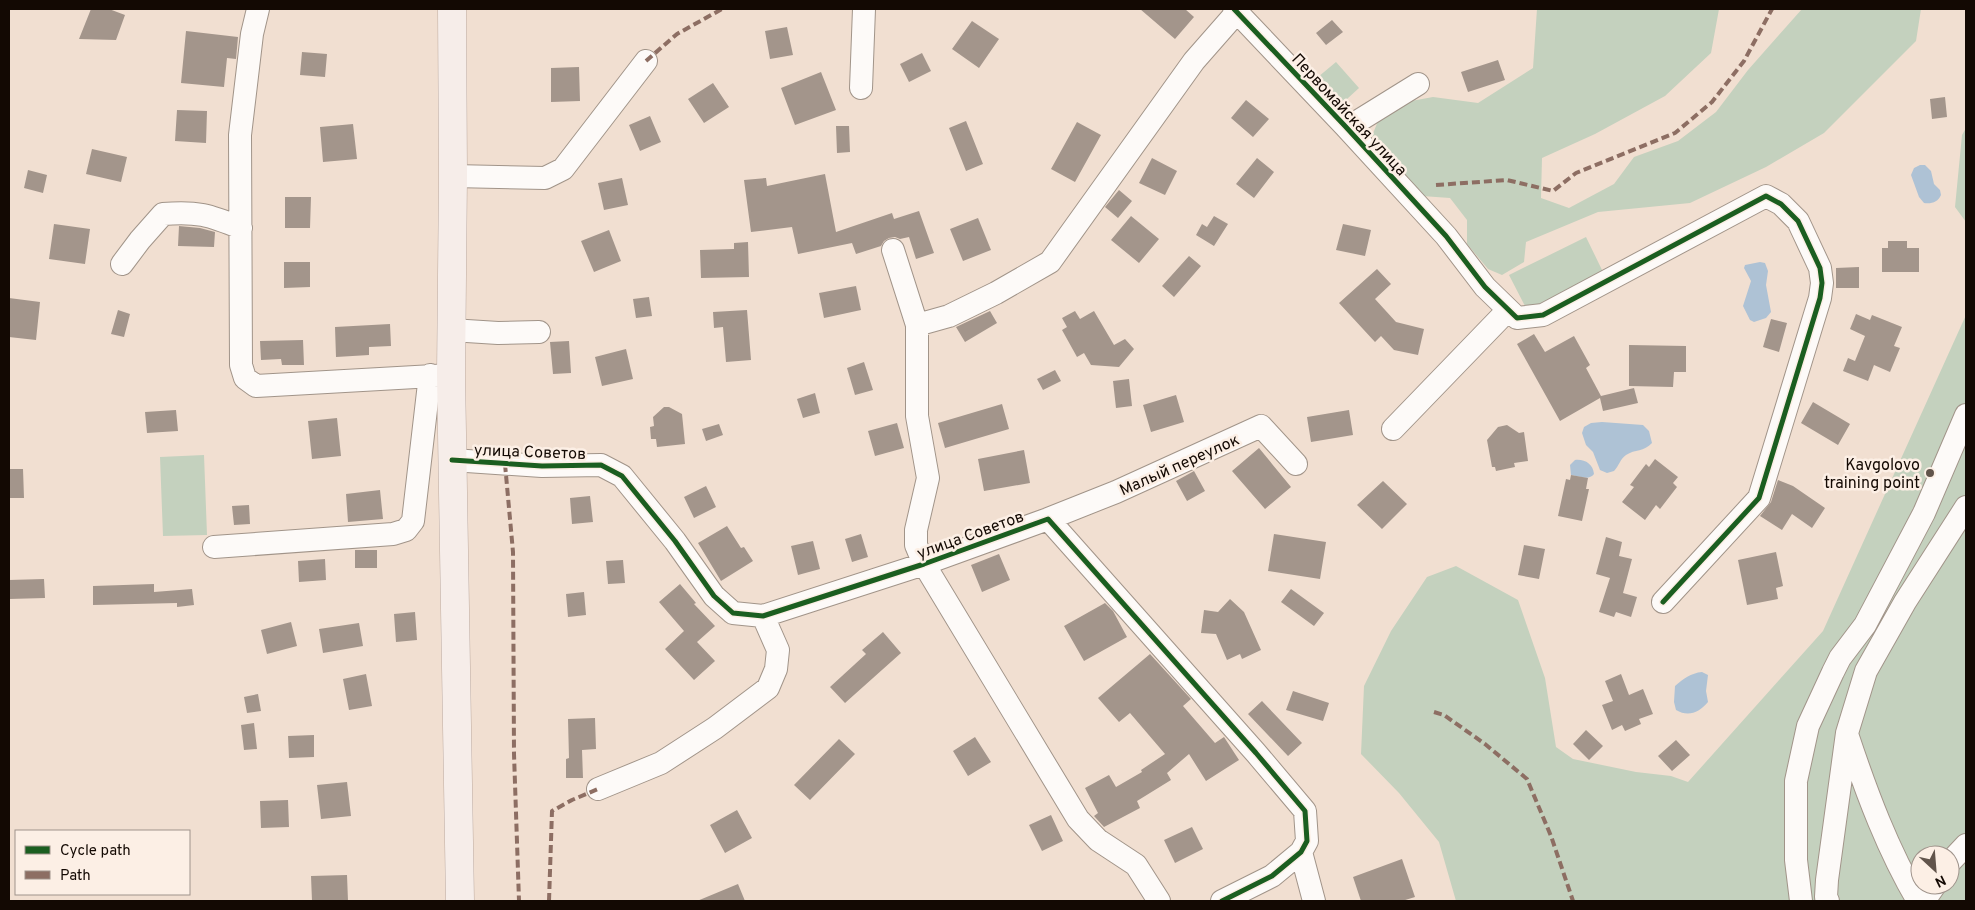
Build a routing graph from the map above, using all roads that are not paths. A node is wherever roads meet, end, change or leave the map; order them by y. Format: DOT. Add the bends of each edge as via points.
graph roads {
  1 [pos="258,9"];
  2 [pos="452,9"];
  3 [pos="864,9"];
  4 [pos="1236,10"];
  5 [pos="646,61"];
  6 [pos="1418,84"];
  7 [pos="861,88"];
  8 [pos="1347,128"];
  9 [pos="453,176"];
  10 [pos="240,228"];
  11 [pos="893,250"];
  12 [pos="122,264"];
  13 [pos="1508,310"];
  14 [pos="917,325"];
  15 [pos="451,330"];
  16 [pos="539,332"];
  17 [pos="440,375"];
  18 [pos="1966,416"];
  19 [pos="1393,429"];
  20 [pos="1960,446"];
  21 [pos="452,460"];
  22 [pos="1296,464"];
  23 [pos="1966,508"];
  24 [pos="1048,519"];
  25 [pos="214,547"];
  26 [pos="924,564"];
  27 [pos="1663,602"];
  28 [pos="763,616"];
  29 [pos="1840,658"];
  30 [pos="1866,671"];
  31 [pos="1847,733"];
  32 [pos="598,789"];
  33 [pos="1301,852"];
  34 [pos="1827,899"];
  35 [pos="460,901"];
  36 [pos="1159,901"];
  37 [pos="1222,901"];
  38 [pos="1314,901"];
  39 [pos="1801,901"];
  40 [pos="1918,901"];
  1 -- 10 [label="street" via="240,135"];
  2 -- 9 [label="main road, улица Советов"];
  3 -- 7 [label="street"];
  4 -- 8 [label="street, Первомайская улица"];
  4 -- 14 [label="street" via="1194,61 1050,262 949,316"];
  5 -- 9 [label="street" via="563,169 545,178"];
  6 -- 8 [label="street"];
  8 -- 13 [label="street, Первомайская улица" via="1443,227 1486,287"];
  9 -- 15 [label="main road, улица Советов"];
  10 -- 12 [label="street" via="209,215 163,214"];
  10 -- 17 [label="street" via="241,365 245,378 256,386"];
  11 -- 14 [label="street, улица Советов"];
  13 -- 19 [label="street"];
  13 -- 27 [label="street" via="1517,318 1543,315 1766,196 1781,204 1798,221 1820,268 1820,298 1758,498"];
  14 -- 26 [label="street, улица Советов" via="917,416 928,478 916,530 916,545"];
  15 -- 16 [label="street"];
  15 -- 17 [label="main road, улица Советов"];
  17 -- 21 [label="main road, улица Советов"];
  17 -- 25 [label="street" via="413,521 406,530 393,534"];
  18 -- 20 [label="street"];
  20 -- 29 [label="street" via="1865,625"];
  21 -- 28 [label="street, улица Советов" via="542,466 601,465 622,476 675,541 714,596 733,613"];
  21 -- 35 [label="main road, улица Советов"];
  22 -- 24 [label="street, Малый переулок" via="1261,426"];
  23 -- 30 [label="street" via="1905,602"];
  24 -- 26 [label="street, улица Советов"];
  24 -- 33 [label="street, улица Советов" via="1304,810 1307,841"];
  26 -- 28 [label="street, улица Советов"];
  26 -- 36 [label="street, улица Советов" via="1078,819 1098,840 1136,865"];
  28 -- 32 [label="street" via="778,650 776,669 768,688 661,763"];
  29 -- 30 [label="street"];
  29 -- 39 [label="street" via="1808,726 1796,781 1796,860"];
  30 -- 31 [label="street"];
  31 -- 34 [label="street"];
  31 -- 40 [label="street" via="1899,870"];
  33 -- 37 [label="street" via="1272,876"];
  33 -- 38 [label="street, улица Советов"];
  34 -- 39 [label="street"];
}
